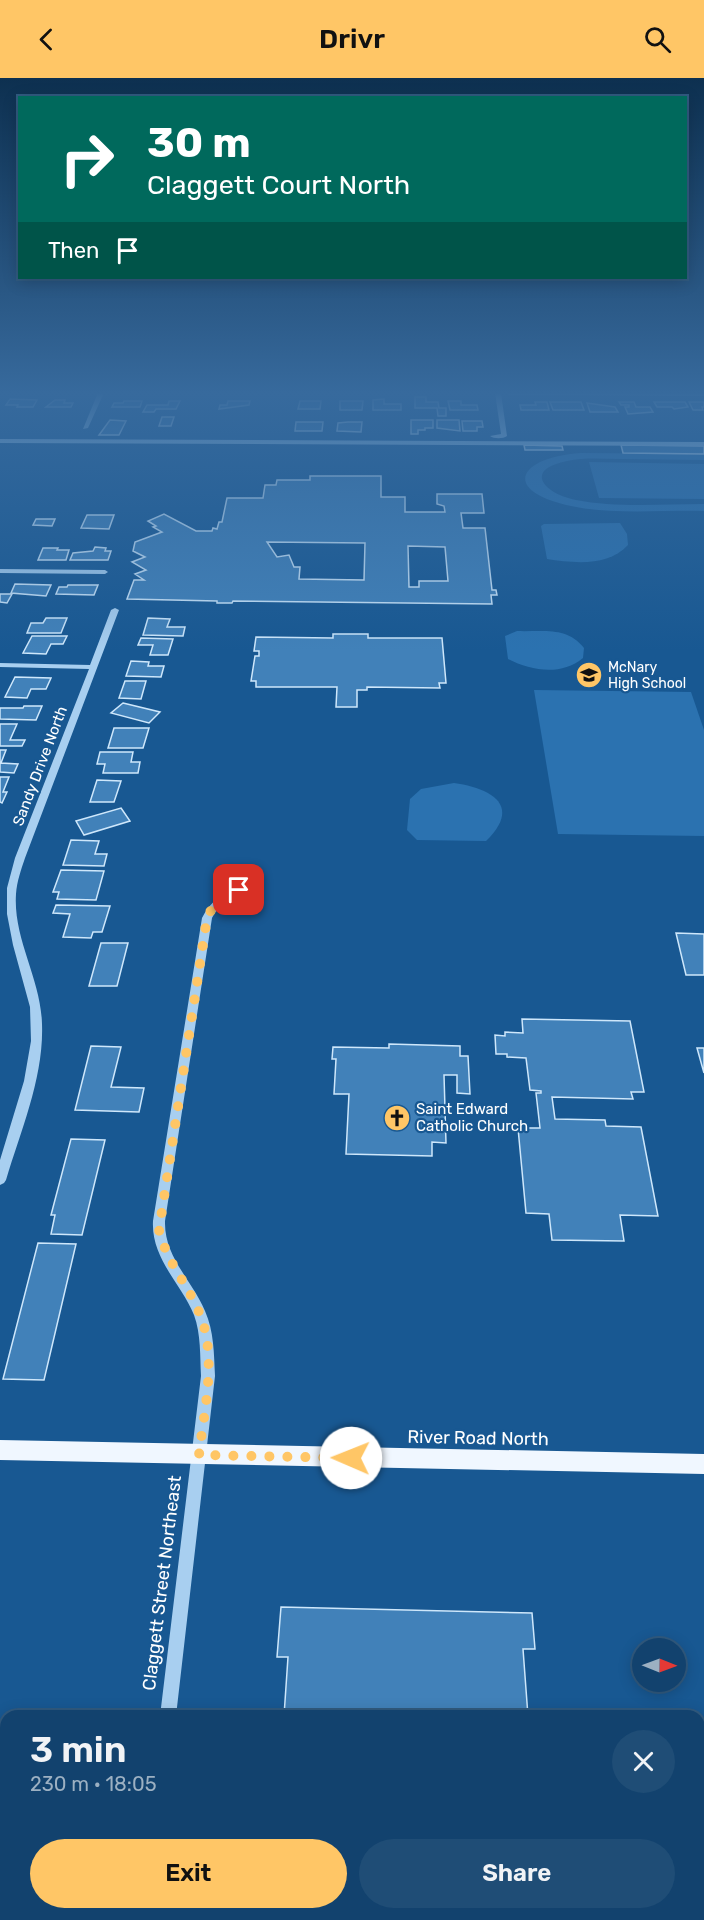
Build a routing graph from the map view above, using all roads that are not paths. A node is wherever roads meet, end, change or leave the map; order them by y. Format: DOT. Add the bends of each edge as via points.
graph roads {
  1 [pos="0,571"];
  2 [pos="105,572"];
  3 [pos="115,610"];
  4 [pos="0,665"];
  5 [pos="94,667"];
  6 [pos="239,890"];
  7 [pos="0,1180"];
  8 [pos="0,1450"];
  9 [pos="199,1455"];
  10 [pos="704,1464"];
  11 [pos="169,1710"];
  1 -- 2 [label="street"];
  3 -- 5 [label="street, Sandy Drive North"];
  4 -- 5 [label="street"];
  5 -- 7 [label="street, Sandy Drive North" via="13,882 13,926 35,1000 37,1040"];
  6 -- 9 [label="street, Claggett Street Northeast" via="217,903 207,918 159,1230 163,1248 205,1330 208,1376"];
  8 -- 9 [label="main road, River Road North"];
  9 -- 10 [label="main road, River Road North"];
  9 -- 11 [label="street, Claggett Street Northeast"];
}
